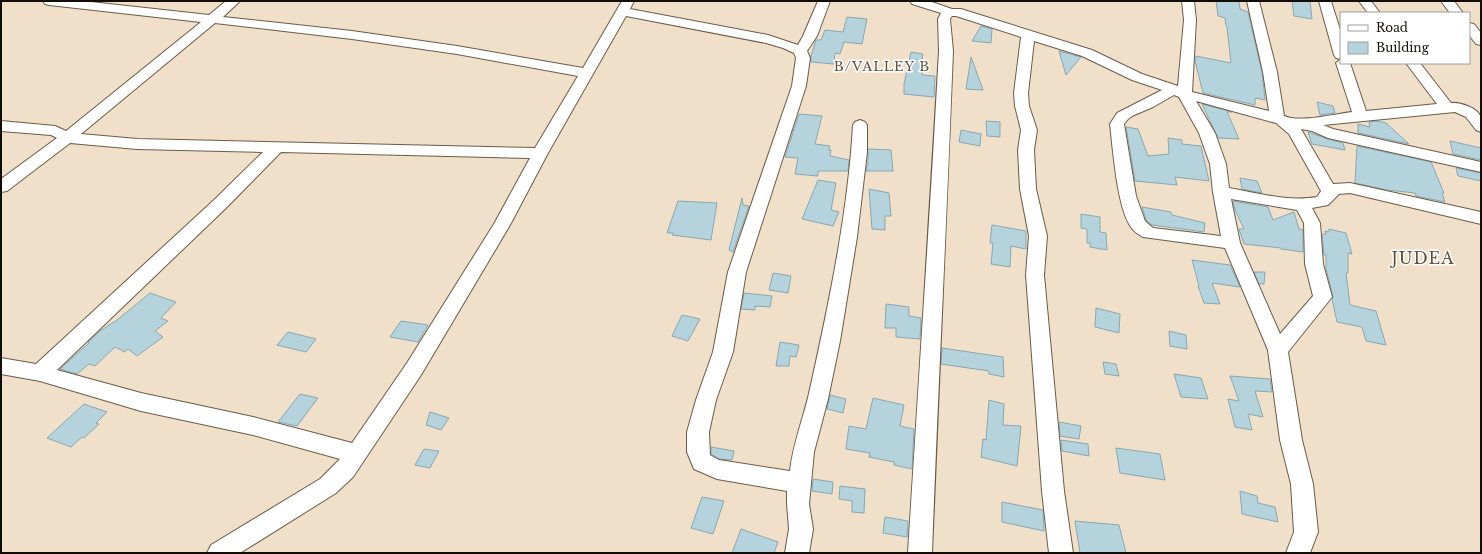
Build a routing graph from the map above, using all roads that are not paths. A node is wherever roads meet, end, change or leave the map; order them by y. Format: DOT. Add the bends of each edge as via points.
graph roads {
  1 [pos="49,1"];
  2 [pos="234,1"];
  3 [pos="824,1"];
  4 [pos="916,1"];
  5 [pos="1188,1"];
  6 [pos="1253,1"];
  7 [pos="1325,1"];
  8 [pos="1365,1"];
  9 [pos="1448,1"];
  10 [pos="626,6"];
  11 [pos="950,12"];
  12 [pos="1373,12"];
  13 [pos="1456,12"];
  14 [pos="210,20"];
  15 [pos="1470,28"];
  16 [pos="1028,35"];
  17 [pos="1481,42"];
  18 [pos="800,51"];
  19 [pos="1340,52"];
  20 [pos="1343,64"];
  21 [pos="1414,64"];
  22 [pos="586,73"];
  23 [pos="1179,91"];
  24 [pos="1447,108"];
  25 [pos="1361,117"];
  26 [pos="1280,120"];
  27 [pos="860,125"];
  28 [pos="1,126"];
  29 [pos="1481,128"];
  30 [pos="67,138"];
  31 [pos="276,148"];
  32 [pos="540,153"];
  33 [pos="1481,167"];
  34 [pos="1,187"];
  35 [pos="1328,191"];
  36 [pos="1221,192"];
  37 [pos="1302,205"];
  38 [pos="1481,218"];
  39 [pos="1231,243"];
  40 [pos="1278,350"];
  41 [pos="1,366"];
  42 [pos="40,373"];
  43 [pos="357,454"];
  44 [pos="799,483"];
  45 [pos="219,553"];
  46 [pos="797,553"];
  47 [pos="920,553"];
  48 [pos="1060,553"];
  49 [pos="1298,553"];
  1 -- 14 [label="street"];
  2 -- 14 [label="street"];
  3 -- 18 [label="street" via="810,36"];
  4 -- 11 [label="street"];
  5 -- 23 [label="street" via="1190,20"];
  6 -- 26 [label="street"];
  7 -- 19 [label="street"];
  8 -- 12 [label="street"];
  9 -- 13 [label="street"];
  10 -- 18 [label="street" via="768,39"];
  10 -- 22 [label="street"];
  11 -- 16 [label="street"];
  11 -- 47 [label="street" via="944,19 946,51"];
  14 -- 22 [label="street" via="352,35"];
  14 -- 30 [label="street"];
  15 -- 17 [label="street"];
  16 -- 23 [label="street" via="1087,53 1137,77"];
  16 -- 48 [label="street" via="1021,93 1029,130 1026,150 1028,189 1038,236 1035,275"];
  18 -- 44 [label="street" via="803,58 799,86 737,272 724,352 706,400 698,432 698,452 702,462 717,469"];
  20 -- 25 [label="street"];
  21 -- 24 [label="street"];
  22 -- 32 [label="street"];
  23 -- 26 [label="street"];
  23 -- 36 [label="street" via="1207,134 1218,164"];
  23 -- 39 [label="street" via="1122,116 1117,124 1128,196 1137,223 1149,233"];
  24 -- 25 [label="street"];
  24 -- 29 [label="street" via="1457,107 1465,110"];
  25 -- 26 [label="street" via="1327,119 1319,122"];
  26 -- 33 [label="street"];
  26 -- 35 [label="street" via="1295,132"];
  27 -- 44 [label="street" via="848,237 832,333 818,399 803,452"];
  28 -- 30 [label="street" via="55,131"];
  30 -- 31 [label="street" via="137,144"];
  30 -- 34 [label="street"];
  31 -- 32 [label="street"];
  31 -- 42 [label="street"];
  32 -- 43 [label="street" via="498,232 414,369"];
  35 -- 37 [label="street" via="1322,201"];
  35 -- 38 [label="street" via="1350,188"];
  36 -- 37 [label="street"];
  36 -- 39 [label="street"];
  37 -- 40 [label="street" via="1312,223 1314,264 1323,297"];
  39 -- 40 [label="street"];
  40 -- 49 [label="street" via="1291,440 1302,484 1306,532"];
  41 -- 42 [label="street"];
  42 -- 43 [label="street" via="141,402 253,426"];
  43 -- 45 [label="street" via="328,486"];
  44 -- 46 [label="street" via="801,528"];
}
